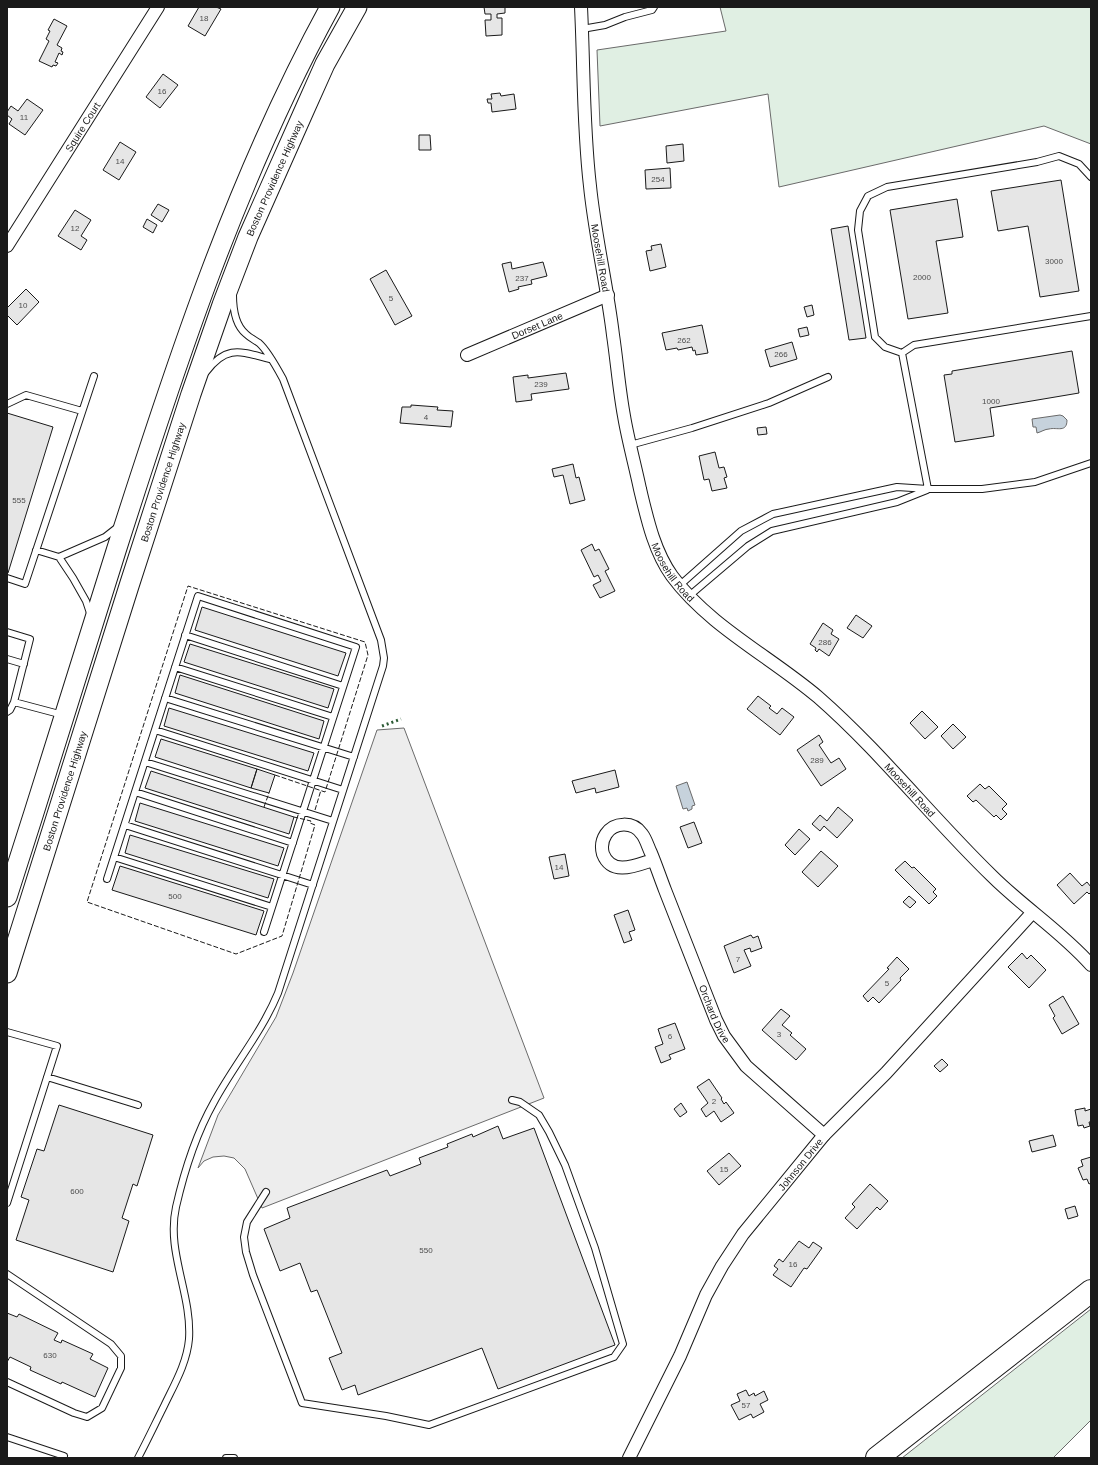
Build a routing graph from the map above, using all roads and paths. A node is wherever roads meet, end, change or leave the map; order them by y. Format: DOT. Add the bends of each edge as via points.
graph roads {
  1 [pos="158,7"];
  2 [pos="330,7"];
  3 [pos="357,7"];
  4 [pos="581,7"];
  5 [pos="654,7"];
  6 [pos="582,29"];
  7 [pos="1091,177"];
  8 [pos="7,246"];
  9 [pos="234,273"];
  10 [pos="608,295"];
  11 [pos="1091,316"];
  12 [pos="902,353"];
  13 [pos="467,355"];
  14 [pos="270,359"];
  15 [pos="94,376"];
  16 [pos="828,377"];
  17 [pos="191,394"];
  18 [pos="7,404"];
  19 [pos="82,411"];
  20 [pos="630,445"];
  21 [pos="1091,463"];
  22 [pos="928,489"];
  23 [pos="126,520"];
  24 [pos="36,550"];
  25 [pos="59,557"];
  26 [pos="7,578"];
  27 [pos="680,585"];
  28 [pos="689,596"];
  29 [pos="93,624"];
  30 [pos="7,632"];
  31 [pos="185,635"];
  32 [pos="7,659"];
  33 [pos="24,664"];
  34 [pos="175,667"];
  35 [pos="343,686"];
  36 [pos="165,698"];
  37 [pos="14,702"];
  38 [pos="7,712"];
  39 [pos="64,716"];
  40 [pos="333,718"];
  41 [pos="155,730"];
  42 [pos="323,748"];
  43 [pos="354,757"];
  44 [pos="145,762"];
  45 [pos="313,780"];
  46 [pos="343,790"];
  47 [pos="135,792"];
  48 [pos="303,812"];
  49 [pos="333,821"];
  50 [pos="125,825"];
  51 [pos="293,842"];
  52 [pos="114,857"];
  53 [pos="653,860"];
  54 [pos="11,872"];
  55 [pos="283,875"];
  56 [pos="107,879"];
  57 [pos="313,885"];
  58 [pos="7,897"];
  59 [pos="272,907"];
  60 [pos="1032,913"];
  61 [pos="264,932"];
  62 [pos="1091,965"];
  63 [pos="7,973"];
  64 [pos="7,1032"];
  65 [pos="47,1077"];
  66 [pos="512,1100"];
  67 [pos="138,1106"];
  68 [pos="824,1136"];
  69 [pos="266,1192"];
  70 [pos="7,1203"];
  71 [pos="7,1274"];
  72 [pos="1091,1291"];
  73 [pos="7,1382"];
  74 [pos="7,1437"];
  75 [pos="63,1458"];
  76 [pos="138,1458"];
  77 [pos="226,1458"];
  78 [pos="234,1458"];
  79 [pos="629,1458"];
  80 [pos="877,1458"];
  1 -- 8 [label="street, Squire Court"];
  2 -- 23 [label="main road" via="308,46 234,209 187,337"];
  3 -- 9 [label="main road, Boston Providence Highway" via="325,64"];
  4 -- 6 [label="street, Moosehill Road"];
  5 -- 6 [label="lane" via="605,25"];
  6 -- 10 [label="street, Moosehill Road" via="589,182"];
  7 -- 12 [label="lane" via="1079,164 1059,156 1037,162 887,187 868,196 860,211 858,230 875,337 885,347"];
  9 -- 14 [label="lane" via="233,301 236,321 245,334 259,343"];
  9 -- 17 [label="main road, Boston Providence Highway"];
  10 -- 13 [label="street, Dorset Lane"];
  10 -- 20 [label="street, Moosehill Road" via="621,398"];
  11 -- 12 [label="lane" via="914,345"];
  12 -- 22 [label="lane"];
  14 -- 17 [label="lane" via="243,352 231,352 207,370"];
  14 -- 43 [label="lane" via="283,379 382,645 383,666"];
  15 -- 19 [label="lane"];
  16 -- 20 [label="lane" via="769,403"];
  17 -- 63 [label="main road, Boston Providence Highway"];
  18 -- 19 [label="lane" via="26,395"];
  19 -- 24 [label="lane"];
  20 -- 27 [label="street, Moosehill Road" via="656,543 666,567"];
  21 -- 22 [label="lane" via="1035,482 982,489"];
  22 -- 27 [label="lane" via="897,487 773,514 741,531"];
  22 -- 28 [label="lane" via="897,502 772,531 748,546"];
  23 -- 25 [label="lane" via="105,537"];
  23 -- 29 [label="main road"];
  24 -- 25 [label="lane"];
  24 -- 26 [label="lane" via="25,584"];
  25 -- 29 [label="lane" via="86,601"];
  27 -- 28 [label="street, Moosehill Road"];
  28 -- 60 [label="street, Moosehill Road" via="829,707 976,861"];
  29 -- 39 [label="main road"];
  30 -- 33 [label="lane" via="30,639"];
  31 -- 34 [label="lane"];
  31 -- 35 [label="lane"];
  31 -- 35 [label="lane" via="198,596 356,646"];
  32 -- 33 [label="lane"];
  33 -- 37 [label="lane"];
  34 -- 36 [label="lane"];
  34 -- 40 [label="lane"];
  35 -- 40 [label="lane"];
  36 -- 41 [label="lane"];
  36 -- 42 [label="lane"];
  37 -- 38 [label="lane"];
  37 -- 39 [label="lane"];
  39 -- 54 [label="main road"];
  40 -- 42 [label="lane"];
  41 -- 44 [label="lane"];
  41 -- 45 [label="lane"];
  42 -- 43 [label="lane"];
  42 -- 45 [label="lane"];
  43 -- 46 [label="lane"];
  44 -- 47 [label="lane"];
  44 -- 48 [label="lane"];
  45 -- 46 [label="lane"];
  45 -- 48 [label="lane"];
  46 -- 49 [label="lane"];
  47 -- 50 [label="lane"];
  47 -- 51 [label="lane"];
  48 -- 49 [label="lane"];
  48 -- 51 [label="lane"];
  49 -- 57 [label="lane"];
  50 -- 52 [label="lane"];
  50 -- 55 [label="lane"];
  51 -- 55 [label="lane"];
  52 -- 56 [label="lane"];
  52 -- 59 [label="lane"];
  53 -- 68 [label="street, Orchard Drive" via="724,1036 746,1066"];
  54 -- 58 [label="main road"];
  55 -- 57 [label="lane"];
  55 -- 59 [label="lane"];
  57 -- 76 [label="lane" via="275,1002 213,1103 195,1144 181,1188 173,1231 187,1313 188,1345 181,1370"];
  59 -- 61 [label="lane"];
  60 -- 62 [label="street, Moosehill Road"];
  60 -- 68 [label="street, Johnson Drive" via="886,1073"];
  64 -- 65 [label="lane" via="57,1046"];
  65 -- 67 [label="lane"];
  65 -- 70 [label="lane"];
  66 -- 69 [label="lane" via="539,1114 565,1166 595,1248 620,1329 623,1344 614,1357 429,1425 302,1403 253,1275 244,1237 247,1222"];
  68 -- 79 [label="street, Johnson Drive" via="743,1234 722,1266"];
  71 -- 73 [label="lane" via="111,1344 121,1356 121,1368 102,1408 87,1417"];
  72 -- 80 [label="highway"];
  74 -- 75 [label="lane" via="64,1456"];
  77 -- 78 [label="lane"];
}
